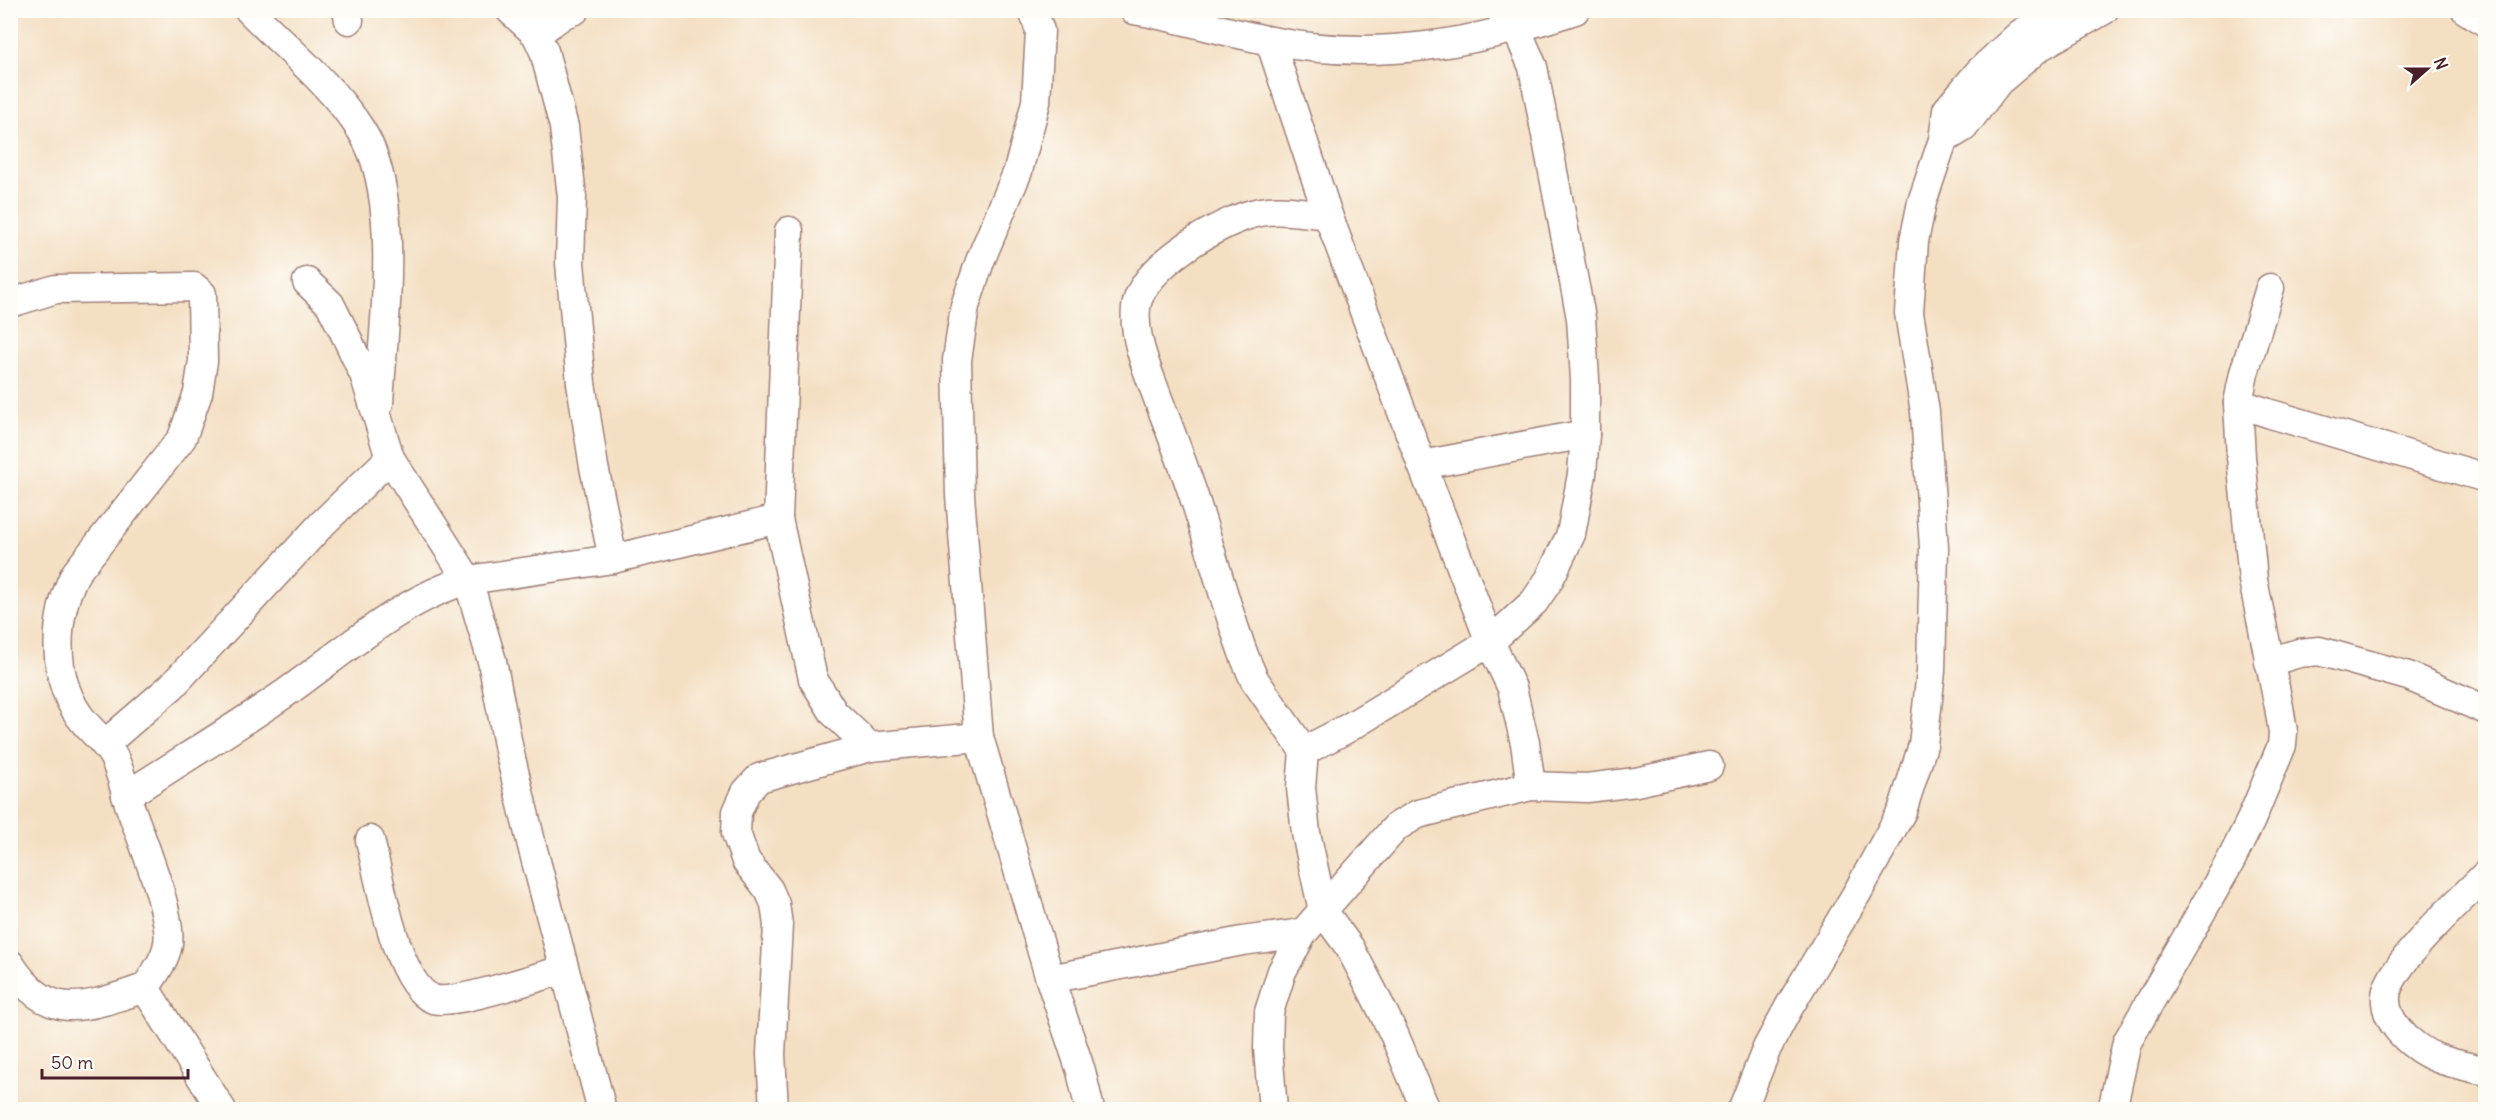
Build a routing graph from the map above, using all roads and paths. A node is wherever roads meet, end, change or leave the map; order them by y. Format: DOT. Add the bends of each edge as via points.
graph roads {
  1 [pos="249,10"];
  2 [pos="510,10"];
  3 [pos="575,10"];
  4 [pos="1033,10"];
  5 [pos="1134,10"];
  6 [pos="1575,10"];
  7 [pos="2057,10"];
  8 [pos="2103,10"];
  9 [pos="2466,10"];
  10 [pos="1508,20"];
  11 [pos="2486,22"];
  12 [pos="536,34"];
  13 [pos="1270,40"];
  14 [pos="1943,140"];
  15 [pos="1328,215"];
  16 [pos="789,231"];
  17 [pos="307,282"];
  18 [pos="2270,288"];
  19 [pos="10,303"];
  20 [pos="2238,403"];
  21 [pos="378,417"];
  22 [pos="1585,434"];
  23 [pos="390,458"];
  24 [pos="1422,465"];
  25 [pos="2486,478"];
  26 [pos="778,519"];
  27 [pos="614,560"];
  28 [pos="468,580"];
  29 [pos="1490,642"];
  30 [pos="2269,662"];
  31 [pos="2486,710"];
  32 [pos="979,737"];
  33 [pos="105,744"];
  34 [pos="870,747"];
  35 [pos="1304,751"];
  36 [pos="1709,766"];
  37 [pos="1531,786"];
  38 [pos="126,796"];
  39 [pos="370,840"];
  40 [pos="2486,874"];
  41 [pos="1323,911"];
  42 [pos="1303,933"];
  43 [pos="10,964"];
  44 [pos="563,970"];
  45 [pos="1050,979"];
  46 [pos="145,988"];
  47 [pos="2486,1071"];
  48 [pos="222,1110"];
  49 [pos="602,1110"];
  50 [pos="774,1110"];
  51 [pos="1090,1110"];
  52 [pos="1273,1110"];
  53 [pos="1426,1110"];
  54 [pos="1742,1110"];
  55 [pos="2112,1110"];
  1 -- 21 [label="street" via="341,103 376,161 386,203 387,242"];
  2 -- 12 [label="street"];
  3 -- 12 [label="street"];
  4 -- 32 [label="street" via="1040,31 1035,102 1018,171 965,306 957,360 960,495"];
  5 -- 13 [label="street"];
  6 -- 10 [label="street"];
  7 -- 14 [label="street" via="2020,34 1979,72 1947,110"];
  8 -- 14 [label="street" via="2039,47 1998,82 1964,127"];
  9 -- 11 [label="street"];
  10 -- 13 [label="street" via="1428,47 1324,49"];
  10 -- 22 [label="street" via="1533,67 1540,95 1581,318"];
  12 -- 27 [label="street" via="564,128 572,198 570,263 581,383"];
  13 -- 15 [label="street"];
  14 -- 54 [label="street" via="1922,202 1914,241 1909,312 1925,412 1934,548 1931,671 1923,745 1902,811 1767,1048"];
  15 -- 24 [label="street"];
  15 -- 35 [label="street" via="1260,212 1228,222 1167,261 1147,283 1136,306 1137,333 1148,370 1192,491 1245,658 1254,679"];
  16 -- 26 [label="street"];
  17 -- 21 [label="street" via="330,304 364,376"];
  18 -- 20 [label="street"];
  19 -- 33 [label="street" via="56,290 194,287 202,294 203,360 198,393 182,438 75,574 60,617 60,669 77,712"];
  20 -- 25 [label="street"];
  20 -- 30 [label="street" via="2253,580"];
  21 -- 23 [label="street"];
  22 -- 24 [label="street"];
  22 -- 29 [label="street" via="1571,534 1549,580 1533,602"];
  23 -- 28 [label="street"];
  23 -- 33 [label="street" via="322,524 172,686"];
  24 -- 29 [label="street"];
  26 -- 27 [label="street"];
  26 -- 34 [label="street" via="813,680 834,713"];
  27 -- 28 [label="street"];
  28 -- 38 [label="street" via="448,585 387,621 284,694"];
  28 -- 44 [label="street" via="492,661 509,750"];
  29 -- 35 [label="street" via="1348,729"];
  29 -- 37 [label="street" via="1512,688"];
  30 -- 31 [label="street" via="2319,651 2408,676"];
  30 -- 55 [label="street" via="2283,732 2279,756 2231,860 2127,1042"];
  32 -- 34 [label="street"];
  32 -- 45 [label="street"];
  33 -- 38 [label="street" via="119,770"];
  34 -- 50 [label="street" via="759,778 746,792 737,812 736,832 746,861 769,890 778,925 771,1054"];
  35 -- 41 [label="street" via="1301,788 1306,833"];
  36 -- 37 [label="street" via="1587,788"];
  37 -- 41 [label="street" via="1418,814 1396,827"];
  38 -- 46 [label="street" via="169,932 160,965"];
  39 -- 44 [label="street" via="400,954 414,985 424,994 435,1000 450,999"];
  40 -- 47 [label="street" via="2413,950 2389,985 2386,1002 2392,1020 2408,1041 2436,1058"];
  41 -- 42 [label="street"];
  41 -- 53 [label="street" via="1350,948 1373,992"];
  42 -- 45 [label="street" via="1242,940"];
  42 -- 52 [label="street" via="1282,971 1269,1012"];
  43 -- 46 [label="street" via="36,996 72,1007 96,1004"];
  44 -- 49 [label="street"];
  45 -- 51 [label="street"];
  46 -- 48 [label="street"];
}
